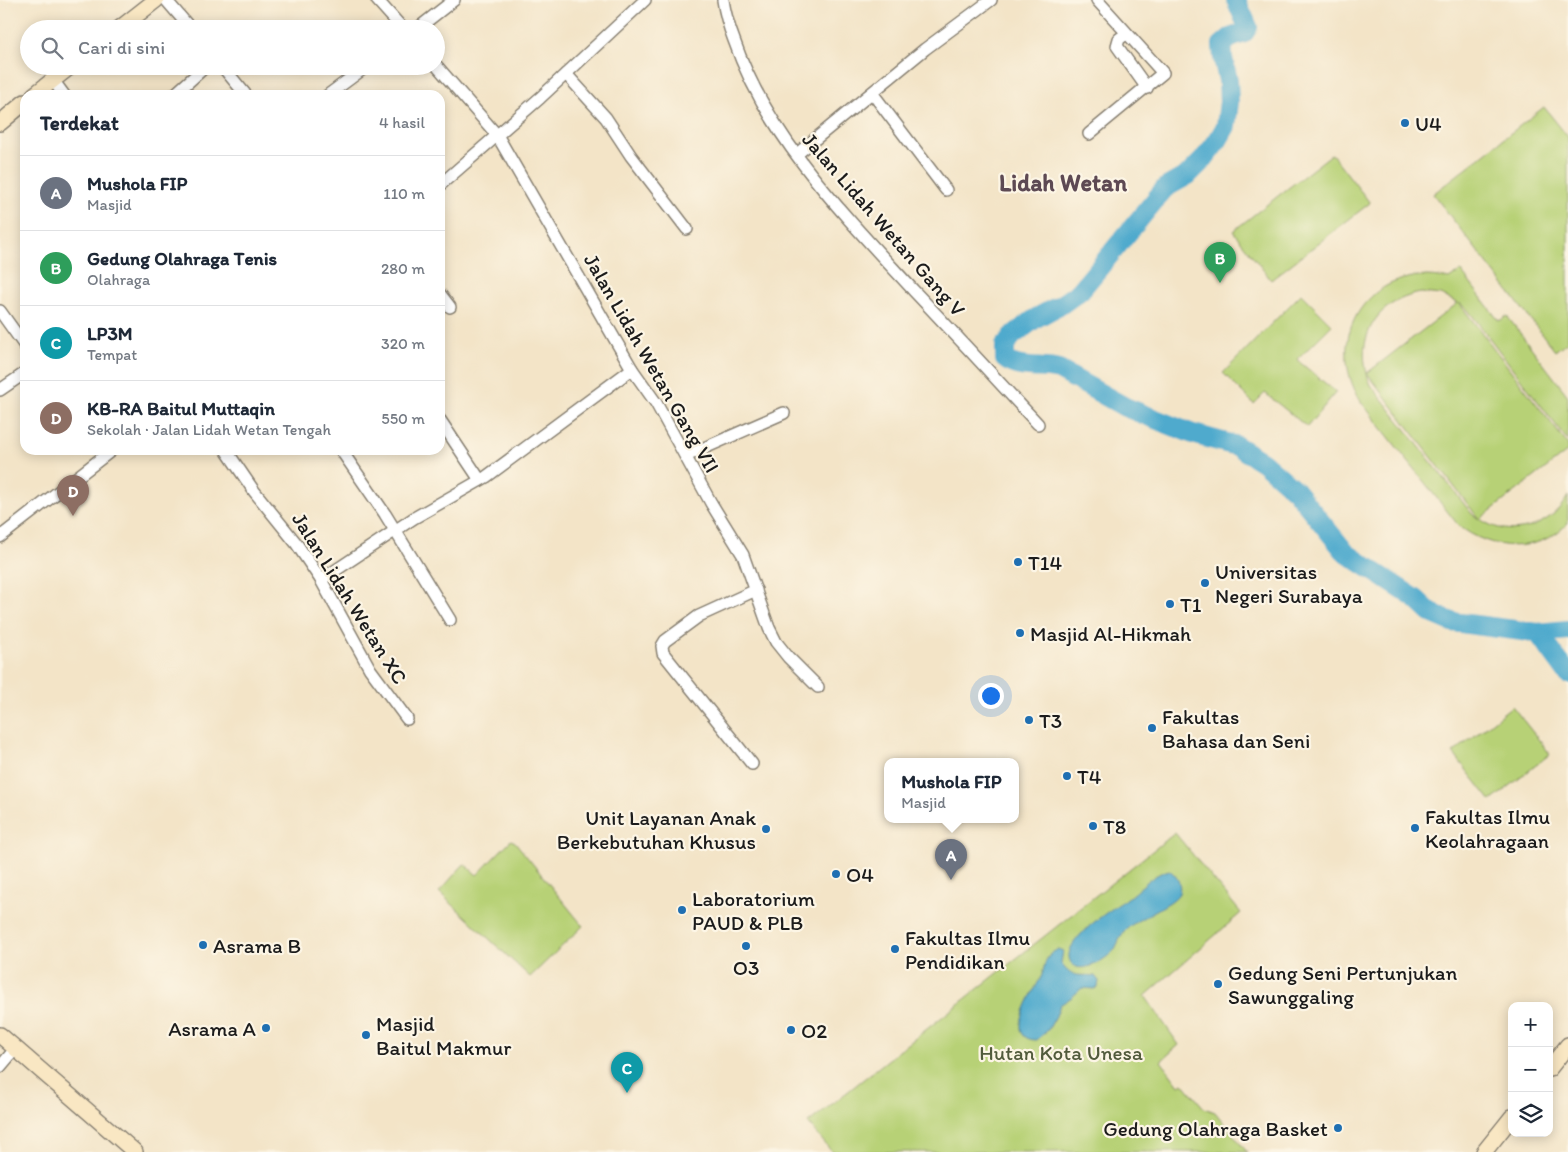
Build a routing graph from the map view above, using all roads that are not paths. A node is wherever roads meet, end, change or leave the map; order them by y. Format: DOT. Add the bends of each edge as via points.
graph roads {
  1 [pos="166,0"];
  2 [pos="377,0"];
  3 [pos="454,0"];
  4 [pos="645,0"];
  5 [pos="723,0"];
  6 [pos="991,0"];
  7 [pos="1097,0"];
  8 [pos="146,3"];
  9 [pos="128,20"];
  10 [pos="183,20"];
  11 [pos="395,20"];
  12 [pos="428,20"];
  13 [pos="1126,34"];
  14 [pos="566,74"];
  15 [pos="59,75"];
  16 [pos="196,75"];
  17 [pos="229,75"];
  18 [pos="355,75"];
  19 [pos="445,75"];
  20 [pos="53,80"];
  21 [pos="1147,88"];
  22 [pos="40,90"];
  23 [pos="60,90"];
  24 [pos="180,90"];
  25 [pos="242,90"];
  26 [pos="335,90"];
  27 [pos="873,94"];
  28 [pos="20,106"];
  29 [pos="0,122"];
  30 [pos="1090,134"];
  31 [pos="497,135"];
  32 [pos="797,154"];
  33 [pos="445,181"];
  34 [pos="946,190"];
  35 [pos="687,229"];
  36 [pos="445,300"];
  37 [pos="450,307"];
  38 [pos="0,311"];
  39 [pos="20,339"];
  40 [pos="632,369"];
  41 [pos="20,376"];
  42 [pos="0,390"];
  43 [pos="784,413"];
  44 [pos="1038,424"];
  45 [pos="445,428"];
  46 [pos="103,455"];
  47 [pos="230,455"];
  48 [pos="344,455"];
  49 [pos="686,456"];
  50 [pos="480,480"];
  51 [pos="395,531"];
  52 [pos="0,537"];
  53 [pos="321,580"];
  54 [pos="756,590"];
  55 [pos="450,620"];
  56 [pos="818,687"];
  57 [pos="407,719"];
  58 [pos="752,764"];
  59 [pos="0,1036"];
  60 [pos="1568,1046"];
  61 [pos="16,1048"];
  62 [pos="1553,1064"];
  63 [pos="0,1067"];
  64 [pos="1508,1122"];
  65 [pos="135,1152"];
  66 [pos="1484,1152"];
  1 -- 10 [label="street"];
  2 -- 11 [label="street"];
  3 -- 12 [label="street"];
  4 -- 14 [label="street"];
  5 -- 32 [label="street, Jalan Lidah Wetan Gang V" via="724,12 743,66 770,117"];
  6 -- 27 [label="street"];
  7 -- 13 [label="street"];
  8 -- 9 [label="main road"];
  13 -- 21 [label="street" via="1119,39 1117,46"];
  13 -- 21 [label="street" via="1162,71 1161,76"];
  14 -- 31 [label="street"];
  14 -- 35 [label="street" via="606,118"];
  15 -- 20 [label="main road"];
  16 -- 24 [label="street"];
  17 -- 25 [label="street"];
  18 -- 26 [label="street"];
  19 -- 31 [label="street, Jalan Lidah Wetan Gang VII"];
  20 -- 22 [label="main road"];
  20 -- 23 [label="street"];
  21 -- 30 [label="street"];
  27 -- 32 [label="street"];
  27 -- 34 [label="street"];
  28 -- 29 [label="main road"];
  31 -- 33 [label="street"];
  31 -- 40 [label="street, Jalan Lidah Wetan Gang VII"];
  32 -- 44 [label="street, Jalan Lidah Wetan Gang V" via="883,257"];
  36 -- 37 [label="street"];
  38 -- 39 [label="street"];
  40 -- 49 [label="street, Jalan Lidah Wetan Gang VII"];
  40 -- 50 [label="street"];
  41 -- 42 [label="street"];
  43 -- 49 [label="street"];
  45 -- 50 [label="street"];
  46 -- 52 [label="street"];
  47 -- 53 [label="street, Jalan Lidah Wetan XC"];
  48 -- 51 [label="street"];
  49 -- 54 [label="street, Jalan Lidah Wetan Gang VII" via="743,555"];
  50 -- 51 [label="street"];
  51 -- 53 [label="street"];
  51 -- 55 [label="street"];
  53 -- 57 [label="street, Jalan Lidah Wetan XC" via="370,669"];
  54 -- 56 [label="street, Jalan Lidah Wetan Gang VII" via="776,642"];
  54 -- 58 [label="street" via="699,616 662,646 663,653"];
  59 -- 61 [label="main road"];
  60 -- 62 [label="main road"];
  61 -- 63 [label="street"];
  61 -- 65 [label="main road"];
  64 -- 66 [label="main road"];
}
